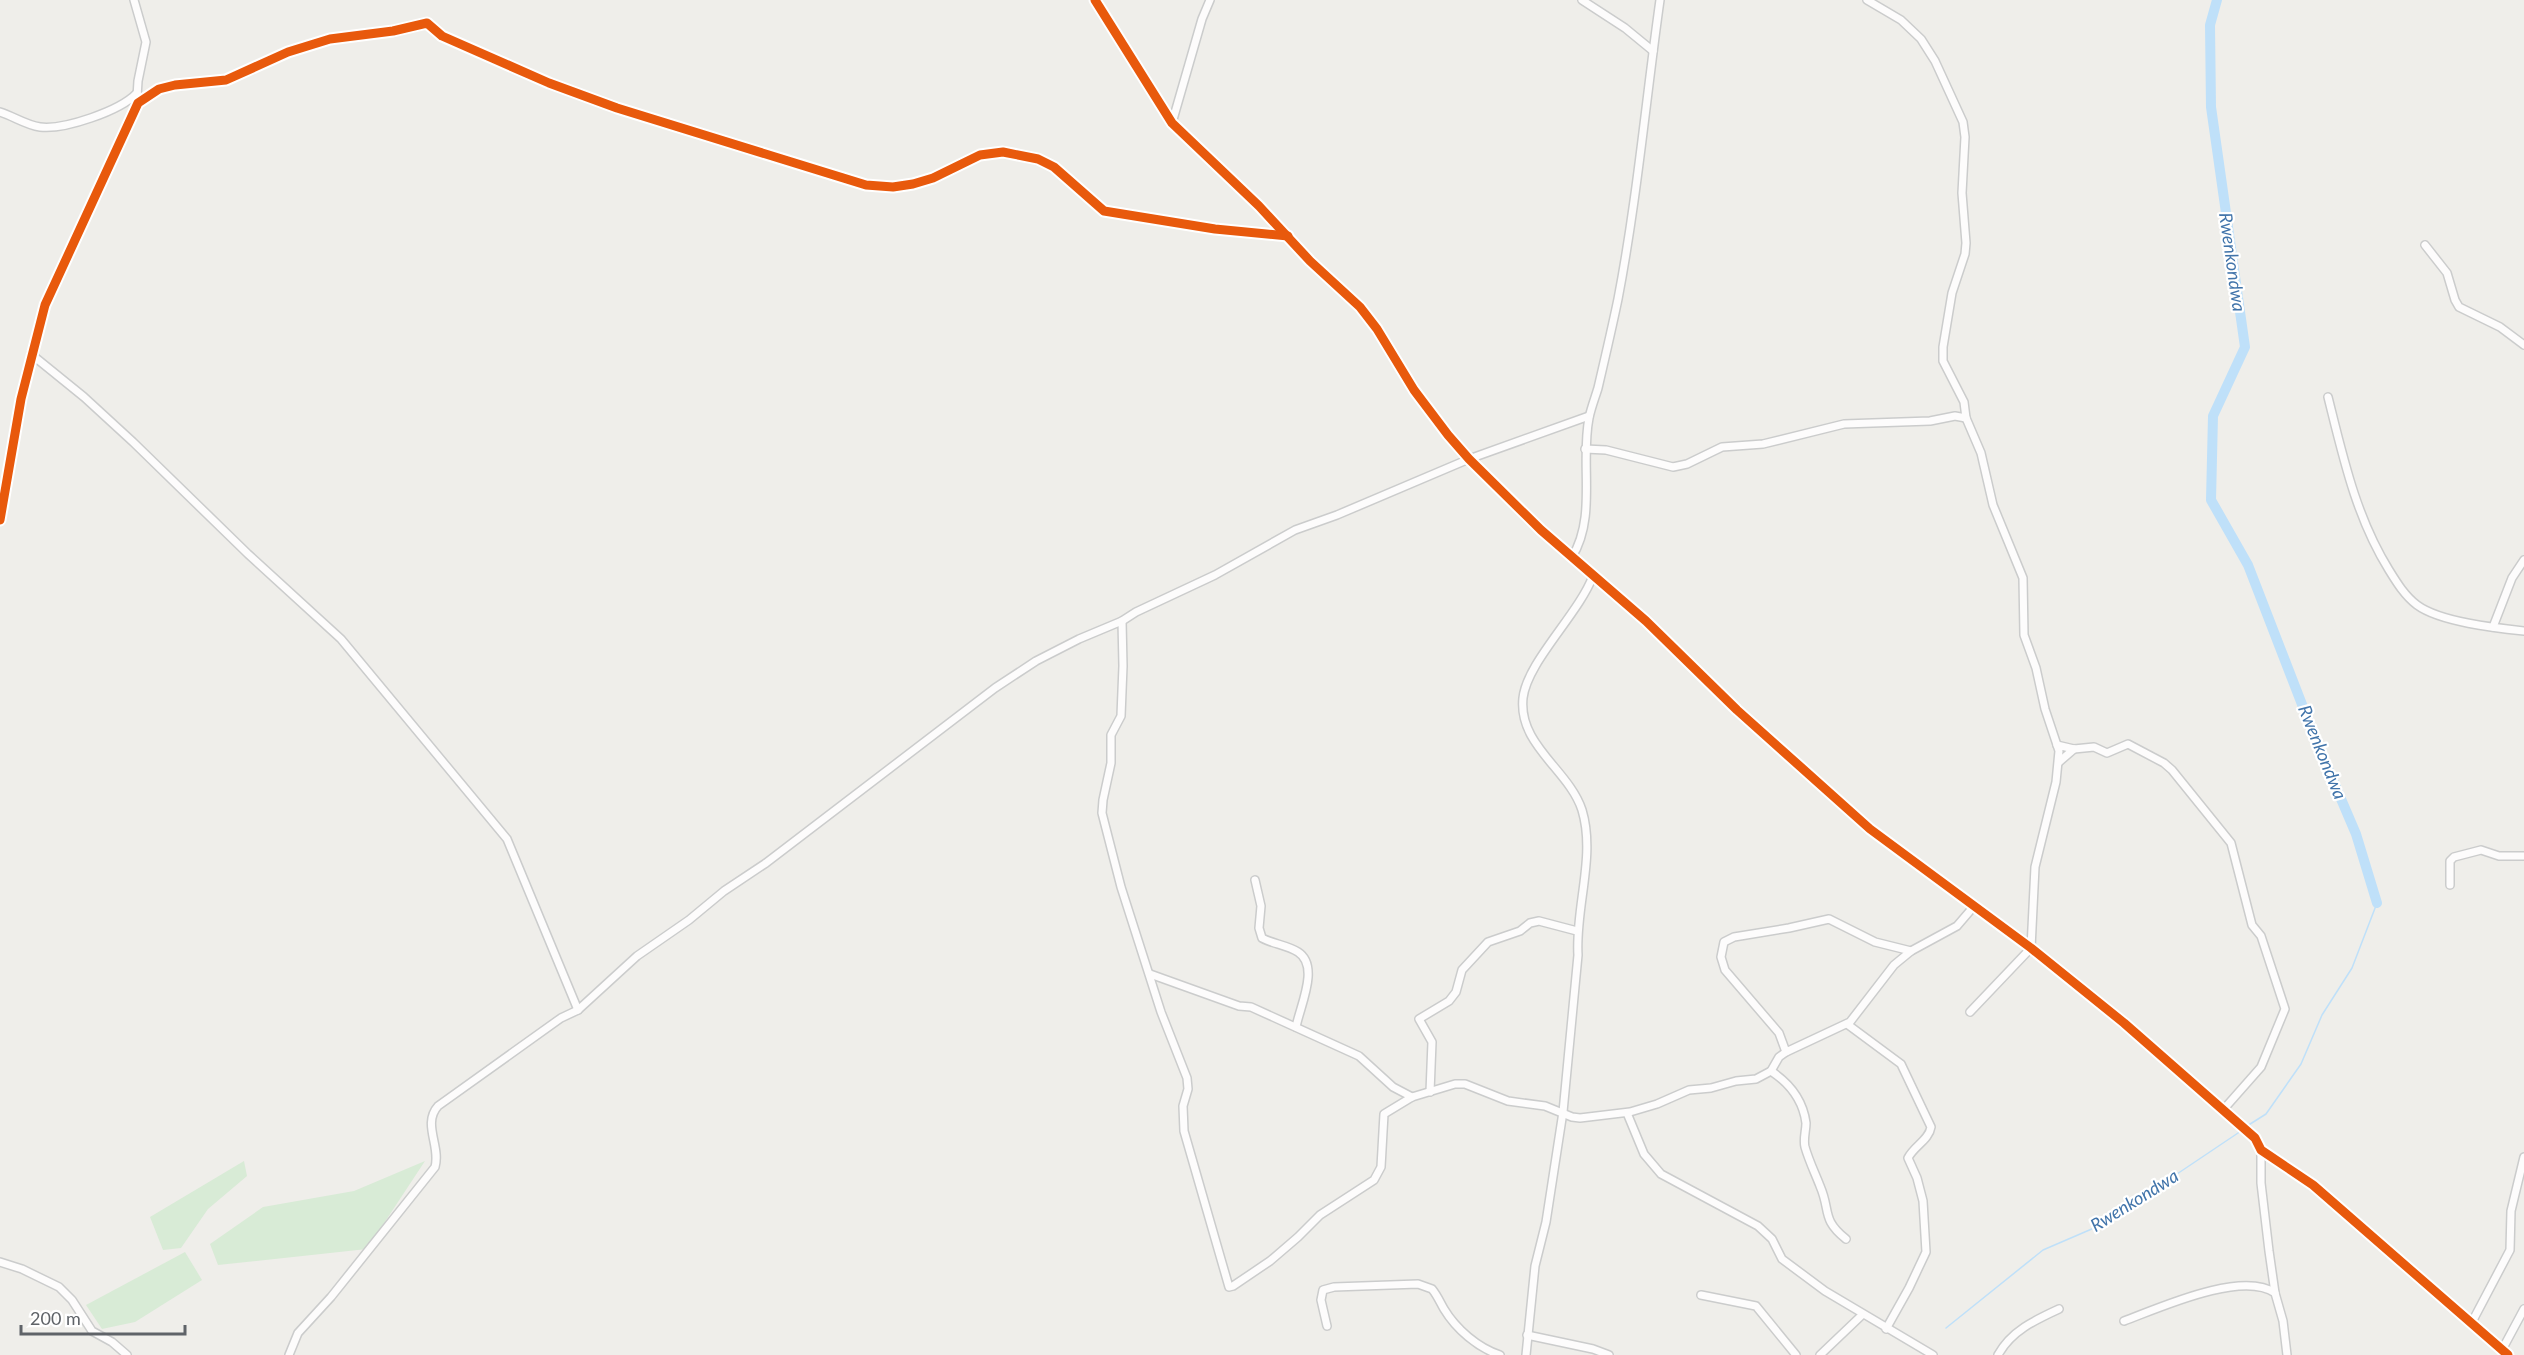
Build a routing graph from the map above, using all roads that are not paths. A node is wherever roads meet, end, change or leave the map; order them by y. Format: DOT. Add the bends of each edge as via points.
graph roads {
  1 [pos="134,0"];
  2 [pos="1095,0"];
  3 [pos="1210,0"];
  4 [pos="1582,0"];
  5 [pos="1660,0"];
  6 [pos="1867,0"];
  7 [pos="1653,51"];
  8 [pos="137,93"];
  9 [pos="138,103"];
  10 [pos="0,112"];
  11 [pos="1172,123"];
  12 [pos="1288,236"];
  13 [pos="2425,245"];
  14 [pos="2524,345"];
  15 [pos="31,354"];
  16 [pos="2328,397"];
  17 [pos="1589,416"];
  18 [pos="1966,418"];
  19 [pos="1585,449"];
  20 [pos="1469,459"];
  21 [pos="0,520"];
  22 [pos="1572,556"];
  23 [pos="2524,560"];
  24 [pos="1593,576"];
  25 [pos="1122,621"];
  26 [pos="2493,627"];
  27 [pos="2524,631"];
  28 [pos="2057,745"];
  29 [pos="2074,749"];
  30 [pos="2060,762"];
  31 [pos="2524,856"];
  32 [pos="1255,880"];
  33 [pos="2451,885"];
  34 [pos="1975,905"];
  35 [pos="1577,931"];
  36 [pos="2031,948"];
  37 [pos="1911,951"];
  38 [pos="1150,974"];
  39 [pos="578,1010"];
  40 [pos="1970,1012"];
  41 [pos="1847,1024"];
  42 [pos="1296,1027"];
  43 [pos="1786,1052"];
  44 [pos="1770,1071"];
  45 [pos="1430,1092"];
  46 [pos="1412,1096"];
  47 [pos="2223,1110"];
  48 [pos="1563,1112"];
  49 [pos="1627,1113"];
  50 [pos="2261,1150"];
  51 [pos="2524,1157"];
  52 [pos="1846,1239"];
  53 [pos="0,1262"];
  54 [pos="2275,1293"];
  55 [pos="1701,1295"];
  56 [pos="2059,1309"];
  57 [pos="2524,1310"];
  58 [pos="1862,1315"];
  59 [pos="2124,1321"];
  60 [pos="2471,1324"];
  61 [pos="1327,1326"];
  62 [pos="1886,1329"];
  63 [pos="1527,1335"];
  64 [pos="2505,1352"];
  65 [pos="127,1355"];
  66 [pos="289,1355"];
  67 [pos="1500,1355"];
  68 [pos="1526,1355"];
  69 [pos="1609,1355"];
  70 [pos="1796,1355"];
  71 [pos="1820,1355"];
  72 [pos="1933,1355"];
  73 [pos="1998,1355"];
  74 [pos="2287,1355"];
  1 -- 8 [label="street" via="147,42"];
  2 -- 11 [label="street"];
  3 -- 11 [label="street"];
  4 -- 7 [label="street"];
  5 -- 7 [label="street"];
  6 -- 18 [label="street" via="1901,20 1921,39 1935,61 1965,130 1965,254 1952,293 1942,353 1964,402"];
  7 -- 17 [label="street" via="1618,298"];
  8 -- 9 [label="street"];
  8 -- 10 [label="street" via="106,111 56,127 36,126"];
  9 -- 12 [label="street" via="159,89 226,80 288,52 330,39 427,23 446,39 549,83 866,185 913,184 980,155 1003,152 1038,159 1054,167 1104,211"];
  9 -- 15 [label="street" via="50,293"];
  11 -- 12 [label="street"];
  12 -- 20 [label="street" via="1360,307 1414,390"];
  13 -- 14 [label="street" via="2447,273 2459,307 2500,327"];
  15 -- 21 [label="street"];
  15 -- 39 [label="street" via="133,442 341,639 507,839"];
  16 -- 26 [label="street" via="2359,509 2376,549 2406,596 2426,610"];
  17 -- 19 [label="street"];
  17 -- 20 [label="street"];
  18 -- 19 [label="street" via="1844,424 1763,444 1722,447 1673,467 1606,450"];
  18 -- 28 [label="street" via="1981,453 1996,514 2023,578 2024,635"];
  19 -- 22 [label="street" via="1584,524 1580,544"];
  20 -- 22 [label="street"];
  20 -- 25 [label="street" via="1281,537 1244,561"];
  22 -- 24 [label="street"];
  23 -- 26 [label="street" via="2512,578"];
  24 -- 34 [label="street" via="1870,829"];
  24 -- 35 [label="street" via="1578,608 1533,672 1524,697 1531,733 1579,802 1585,823"];
  25 -- 38 [label="street" via="1120,716 1111,735 1111,763 1102,813"];
  25 -- 39 [label="street" via="1036,661 995,688 637,956"];
  26 -- 27 [label="street"];
  28 -- 29 [label="street"];
  28 -- 30 [label="street"];
  29 -- 30 [label="street"];
  29 -- 47 [label="street" via="2094,747 2106,753 2128,744 2164,763 2231,843 2252,925 2261,936 2285,1009 2258,1071"];
  30 -- 36 [label="street" via="2036,867"];
  31 -- 33 [label="street" via="2499,856 2481,850 2454,857 2450,861"];
  32 -- 42 [label="street" via="1262,938 1299,952 1308,963 1309,978"];
  34 -- 36 [label="street"];
  34 -- 37 [label="street" via="1957,926"];
  35 -- 45 [label="street" via="1539,921 1481,947 1462,970 1449,1001 1419,1019 1432,1042"];
  35 -- 48 [label="street"];
  36 -- 40 [label="street"];
  36 -- 47 [label="street"];
  37 -- 41 [label="street" via="1888,971"];
  37 -- 43 [label="street" via="1875,942 1829,919 1724,942 1720,957 1725,970 1779,1033"];
  38 -- 42 [label="street" via="1251,1007"];
  38 -- 46 [label="street" via="1188,1078 1184,1131 1230,1287 1270,1261 1320,1215 1374,1180 1381,1167 1384,1114"];
  39 -- 66 [label="street" via="561,1018 432,1113 430,1121 438,1158 435,1167 331,1297 298,1332"];
  41 -- 43 [label="street"];
  41 -- 62 [label="street" via="1901,1064 1930,1126 1929,1135 1908,1158 1923,1201 1926,1252"];
  42 -- 46 [label="street" via="1359,1056 1388,1083"];
  43 -- 44 [label="street"];
  44 -- 49 [label="street" via="1751,1080 1689,1090"];
  44 -- 52 [label="street" via="1788,1083 1798,1101 1806,1122 1805,1146 1828,1220"];
  45 -- 46 [label="street"];
  45 -- 48 [label="street" via="1465,1084 1508,1101"];
  47 -- 50 [label="street" via="2255,1138"];
  48 -- 49 [label="street" via="1576,1118"];
  48 -- 63 [label="street"];
  49 -- 58 [label="street" via="1653,1168 1758,1226 1772,1239 1782,1259"];
  50 -- 54 [label="street" via="2261,1183"];
  50 -- 60 [label="street" via="2313,1185"];
  51 -- 60 [label="street" via="2511,1211 2510,1250"];
  53 -- 65 [label="street" via="59,1287 92,1331"];
  54 -- 59 [label="street" via="2266,1286 2205,1291"];
  54 -- 74 [label="street"];
  55 -- 70 [label="street" via="1756,1306"];
  56 -- 73 [label="street" via="2015,1334"];
  57 -- 64 [label="street"];
  58 -- 62 [label="street"];
  58 -- 71 [label="street"];
  60 -- 64 [label="street"];
  61 -- 67 [label="street" via="1321,1300 1323,1290 1418,1284 1432,1289 1454,1323 1469,1337"];
  62 -- 72 [label="street"];
  63 -- 68 [label="street"];
  63 -- 69 [label="street"];
}
